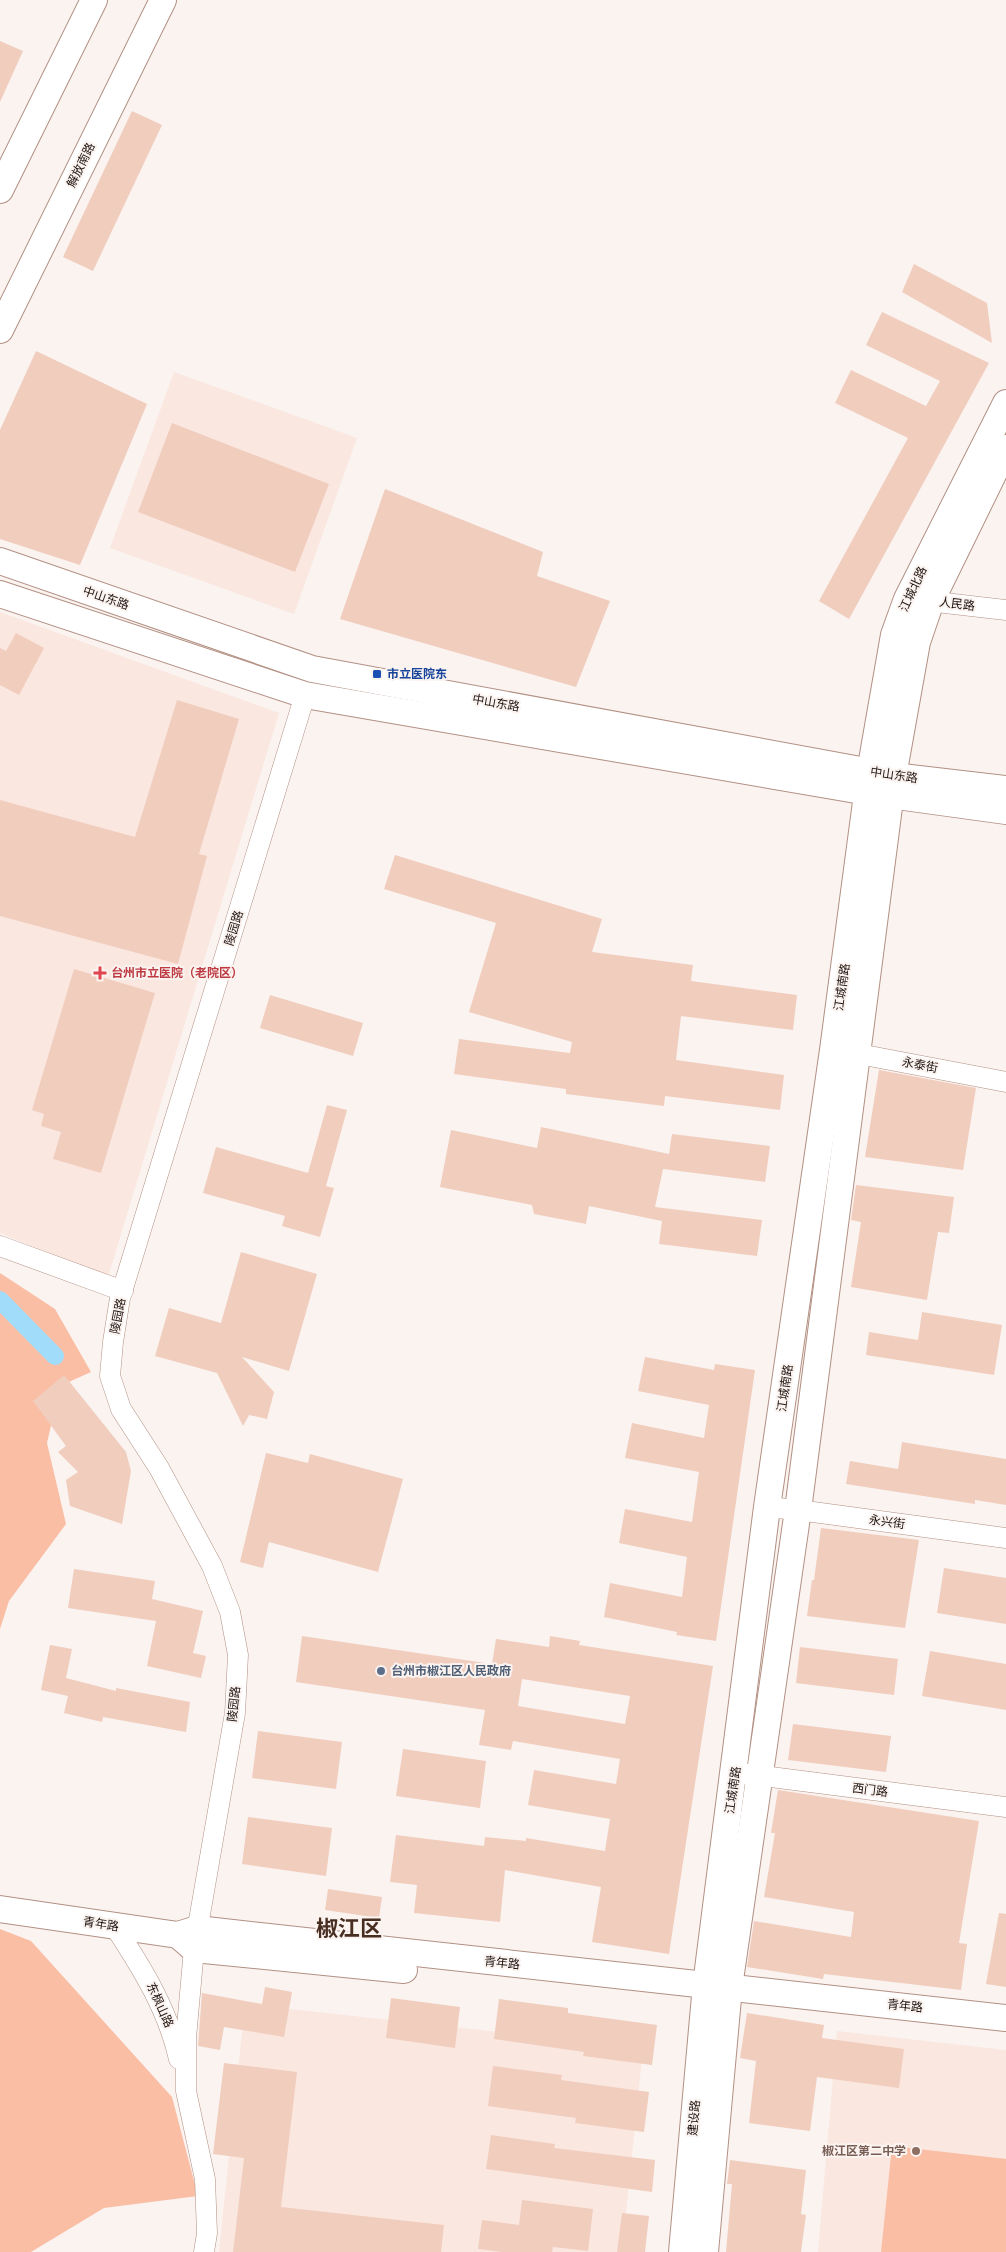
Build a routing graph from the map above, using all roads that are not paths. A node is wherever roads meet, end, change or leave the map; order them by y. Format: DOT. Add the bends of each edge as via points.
graph roads {
  1 [pos="94,0"];
  2 [pos="163,0"];
  3 [pos="0,190"];
  4 [pos="0,330"];
  5 [pos="1006,403"];
  6 [pos="1006,448"];
  7 [pos="0,561"];
  8 [pos="0,594"];
  9 [pos="919,600"];
  10 [pos="1006,610"];
  11 [pos="305,695"];
  12 [pos="881,784"];
  13 [pos="1006,789"];
  14 [pos="1006,811"];
  15 [pos="845,1052"];
  16 [pos="1006,1082"];
  17 [pos="0,1246"];
  18 [pos="123,1291"];
  19 [pos="767,1507"];
  20 [pos="798,1510"];
  21 [pos="1006,1538"];
  22 [pos="747,1774"];
  23 [pos="1006,1807"];
  24 [pos="0,1909"];
  25 [pos="115,1926"];
  26 [pos="190,1938"];
  27 [pos="717,1993"];
  28 [pos="1006,2018"];
  29 [pos="1006,2034"];
  30 [pos="186,2091"];
  31 [pos="204,2252"];
  32 [pos="682,2252"];
  33 [pos="705,2252"];
  1 -- 3 [label="main road"];
  2 -- 4 [label="main road, 解放南路"];
  5 -- 9 [label="main road, 江城北路"];
  6 -- 9 [label="main road, 江城北路"];
  7 -- 12 [label="main road, 中山东路" via="312,669"];
  8 -- 11 [label="main road, 中山东路"];
  9 -- 10 [label="street, 人民路"];
  9 -- 12 [label="main road, 江城北路" via="917,642"];
  11 -- 12 [label="main road, 中山东路"];
  11 -- 18 [label="street, 陵园路"];
  12 -- 13 [label="main road, 中山东路"];
  12 -- 14 [label="main road, 中山东路"];
  12 -- 15 [label="main road, 江城南路"];
  15 -- 16 [label="street, 永泰街"];
  15 -- 19 [label="main road, 江城南路"];
  15 -- 20 [label="main road, 江城南路"];
  17 -- 18 [label="street"];
  18 -- 26 [label="street, 陵园路" via="110,1376 120,1409 159,1468 212,1566 230,1612 238,1655 234,1713"];
  19 -- 20 [label="street, 永兴街"];
  19 -- 22 [label="main road, 江城南路"];
  20 -- 21 [label="street, 永兴街"];
  20 -- 22 [label="main road, 江城南路"];
  22 -- 23 [label="street, 西门路"];
  22 -- 27 [label="main road, 江城南路"];
  24 -- 25 [label="main road, 青年路"];
  25 -- 26 [label="main road, 青年路"];
  25 -- 30 [label="street, 东枫山路" via="147,1976 174,2036"];
  26 -- 27 [label="main road, 青年路"];
  26 -- 30 [label="street, 东枫山路"];
  27 -- 28 [label="main road, 青年路"];
  27 -- 29 [label="main road"];
  27 -- 32 [label="main road, 建设路"];
  27 -- 33 [label="main road, 建设路"];
  30 -- 31 [label="street, 东枫山路" via="205,2179 207,2233"];
}
